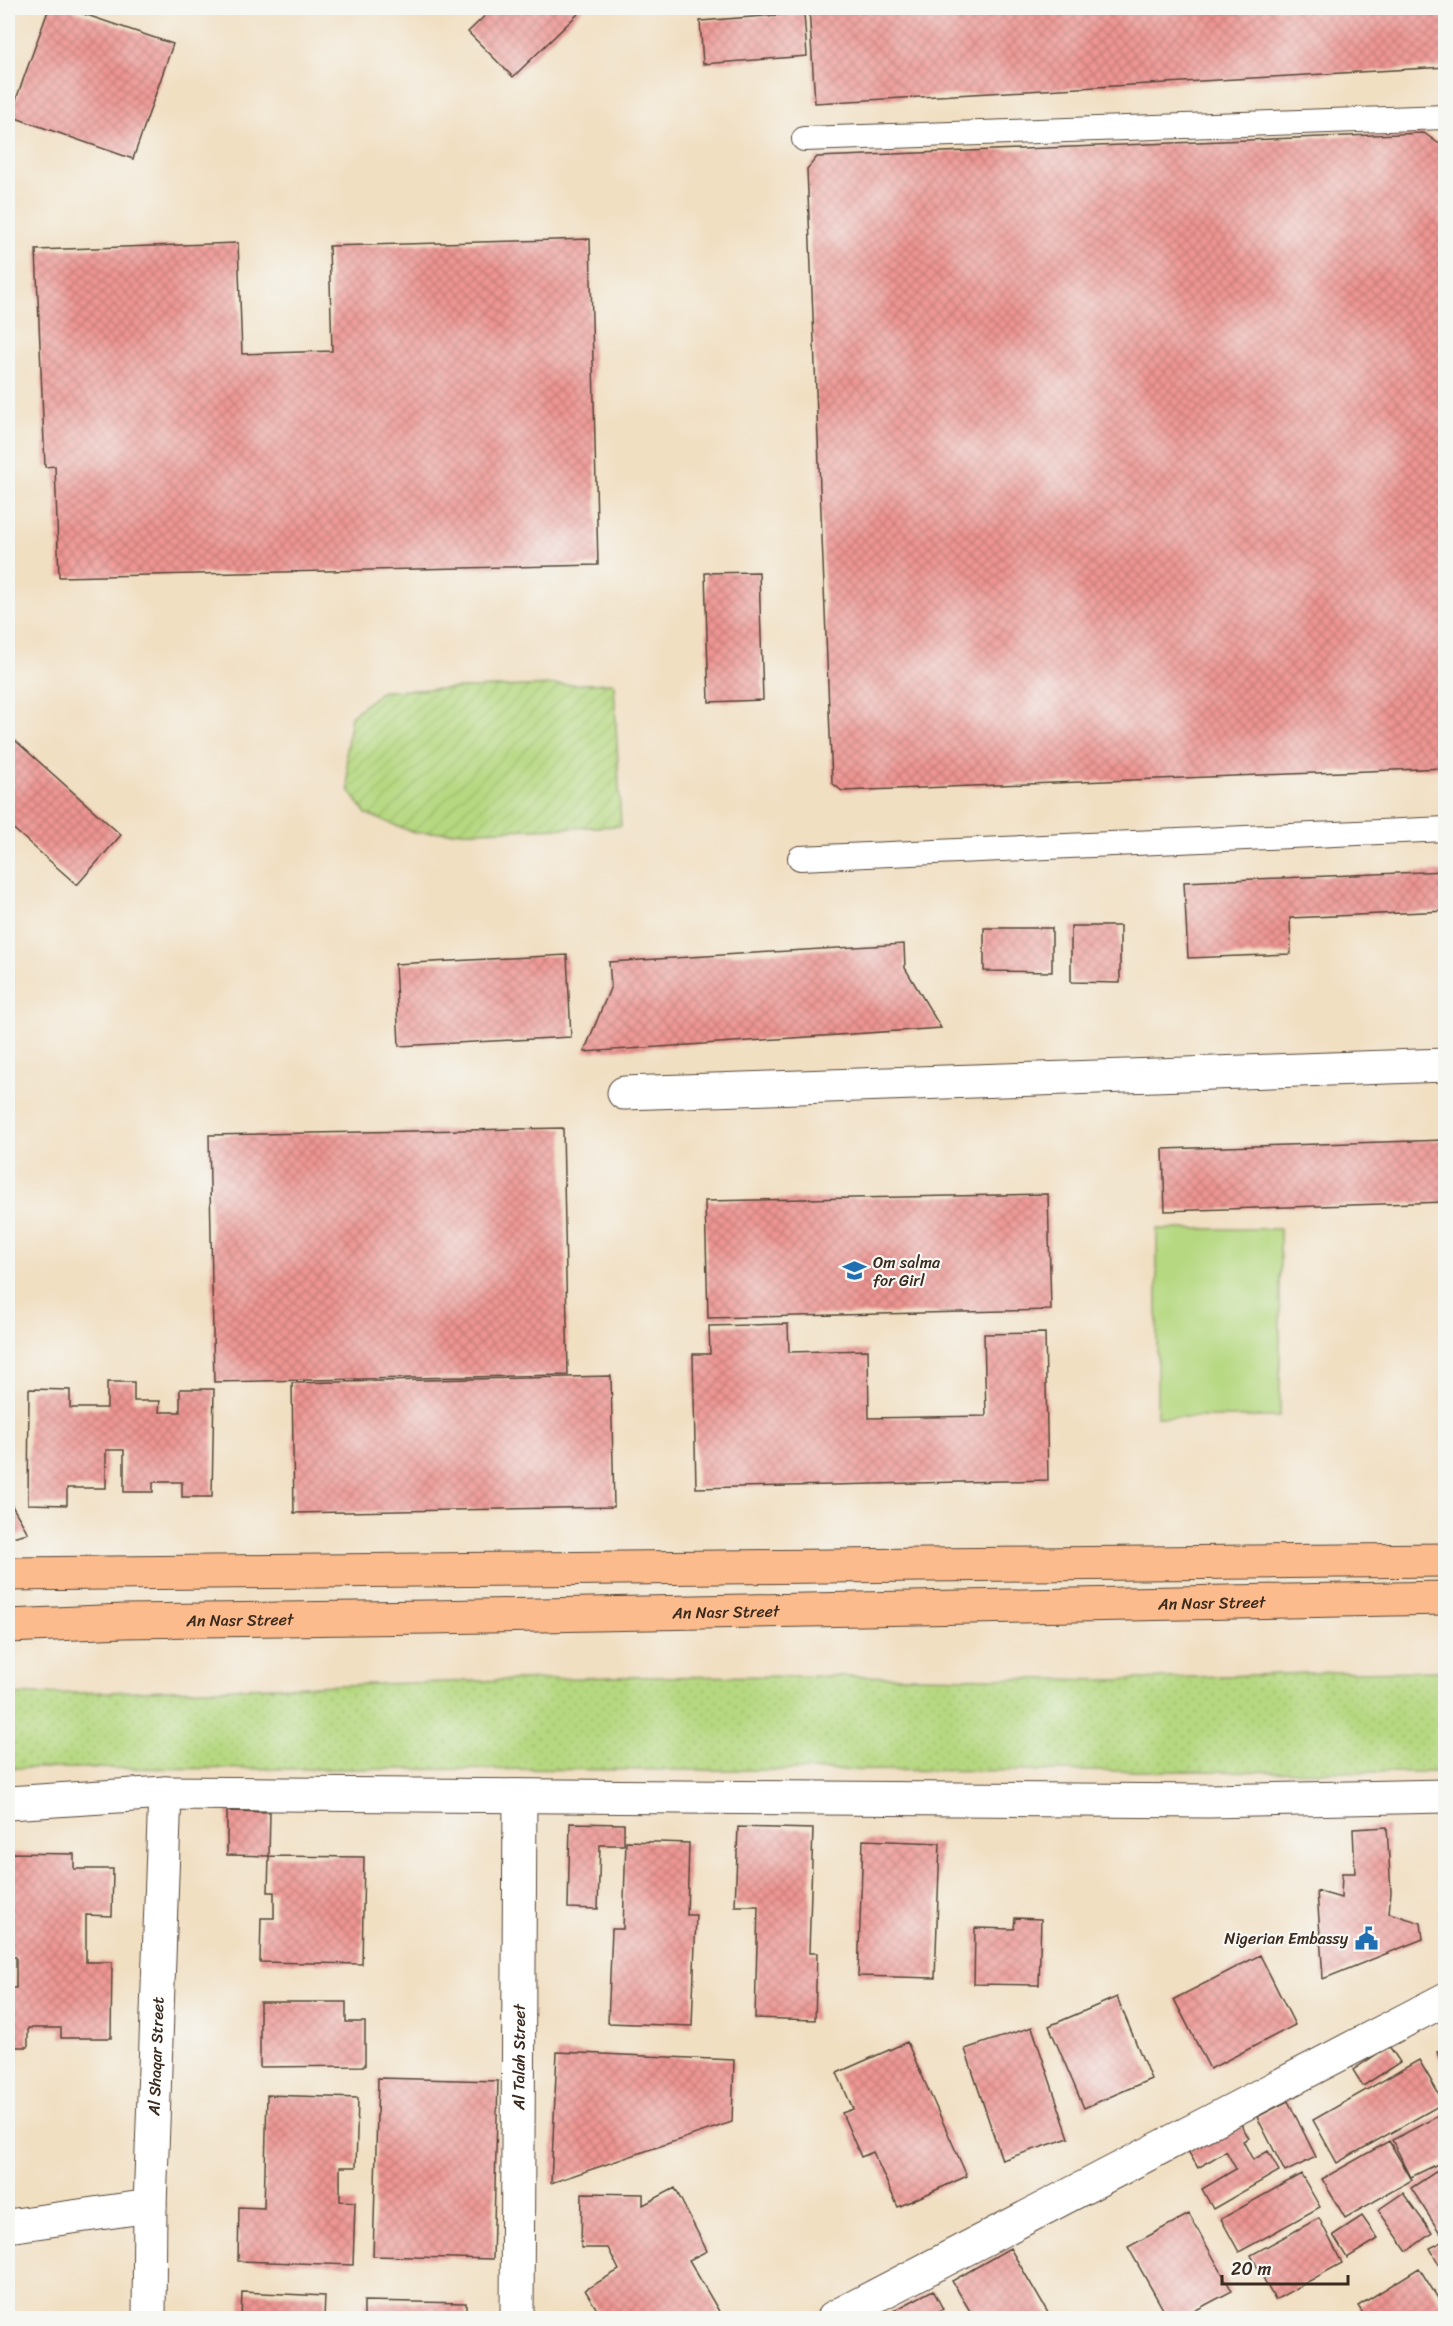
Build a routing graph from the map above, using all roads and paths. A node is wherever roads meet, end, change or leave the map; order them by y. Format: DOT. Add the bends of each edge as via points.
graph roads {
  1 [pos="1446,117"];
  2 [pos="804,139"];
  3 [pos="1446,830"];
  4 [pos="800,858"];
  5 [pos="1446,1065"];
  6 [pos="624,1093"];
  7 [pos="1446,1560"];
  8 [pos="8,1574"];
  9 [pos="1446,1598"];
  10 [pos="8,1626"];
  11 [pos="165,1793"];
  12 [pos="520,1796"];
  13 [pos="1446,1796"];
  14 [pos="8,1803"];
  15 [pos="1446,1999"];
  16 [pos="150,2206"];
  17 [pos="8,2226"];
  18 [pos="149,2319"];
  19 [pos="517,2319"];
  20 [pos="832,2319"];
  1 -- 2 [label="lane"];
  3 -- 4 [label="lane"];
  5 -- 6 [label="street"];
  7 -- 8 [label="highway"];
  9 -- 10 [label="highway, An Nasr Street"];
  11 -- 12 [label="street"];
  11 -- 14 [label="street"];
  11 -- 16 [label="street, Al Shaqar Street"];
  12 -- 13 [label="street" via="1208,1802"];
  12 -- 19 [label="street, Al Talah Street"];
  15 -- 20 [label="street"];
  16 -- 17 [label="street"];
  16 -- 18 [label="street, Al Shaqar Street"];
}
